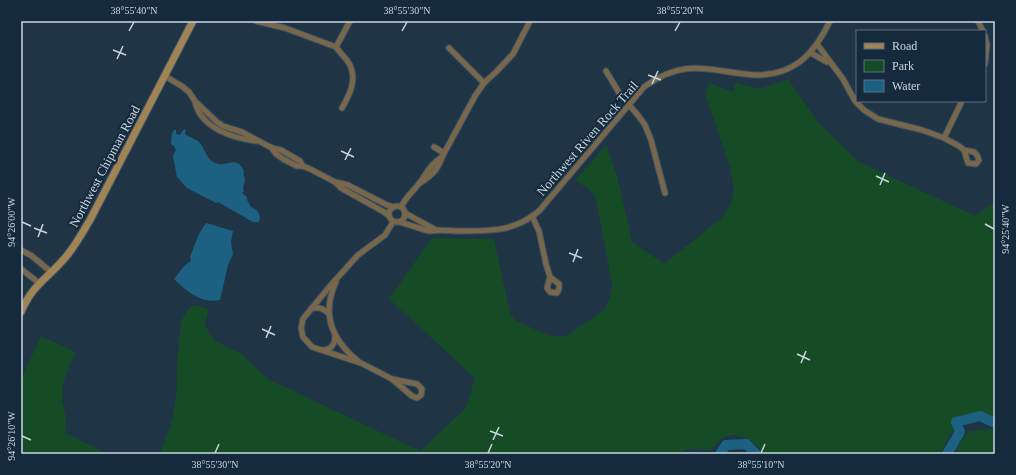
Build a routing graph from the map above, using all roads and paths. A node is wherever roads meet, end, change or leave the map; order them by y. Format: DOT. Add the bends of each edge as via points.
graph roads {
  1 [pos="193,21"];
  2 [pos="256,21"];
  3 [pos="350,21"];
  4 [pos="530,21"];
  5 [pos="830,21"];
  6 [pos="978,21"];
  7 [pos="983,30"];
  8 [pos="817,44"];
  9 [pos="986,46"];
  10 [pos="336,47"];
  11 [pos="449,48"];
  12 [pos="811,53"];
  13 [pos="986,60"];
  14 [pos="830,63"];
  15 [pos="606,72"];
  16 [pos="165,76"];
  17 [pos="484,83"];
  18 [pos="856,101"];
  19 [pos="857,102"];
  20 [pos="962,102"];
  21 [pos="629,105"];
  22 [pos="342,108"];
  23 [pos="944,138"];
  24 [pos="434,147"];
  25 [pos="964,150"];
  26 [pos="443,155"];
  27 [pos="335,182"];
  28 [pos="665,193"];
  29 [pos="394,207"];
  30 [pos="401,207"];
  31 [pos="405,213"];
  32 [pos="389,216"];
  33 [pos="532,216"];
  34 [pos="393,222"];
  35 [pos="400,222"];
  36 [pos="436,230"];
  37 [pos="21,250"];
  38 [pos="21,269"];
  39 [pos="51,272"];
  40 [pos="339,276"];
  41 [pos="550,277"];
  42 [pos="39,283"];
  43 [pos="311,309"];
  44 [pos="21,312"];
  45 [pos="330,314"];
  46 [pos="335,335"];
  47 [pos="320,350"];
  48 [pos="360,363"];
  49 [pos="392,379"];
  1 -- 16 [label="main road, Northwest Chipman Road"];
  2 -- 10 [label="street" via="285,28"];
  3 -- 10 [label="street"];
  4 -- 17 [label="street" via="513,54"];
  5 -- 8 [label="street, Northwest Riven Rock Trail"];
  6 -- 7 [label="street"];
  8 -- 12 [label="street, Northwest Riven Rock Trail"];
  8 -- 14 [label="street"];
  9 -- 13 [label="street"];
  10 -- 22 [label="street" via="350,65 353,85"];
  11 -- 17 [label="street"];
  12 -- 14 [label="street"];
  12 -- 21 [label="street, Northwest Riven Rock Trail" via="791,67 764,75 738,74 699,67 671,71 644,87"];
  14 -- 18 [label="street"];
  15 -- 21 [label="street" via="620,96"];
  16 -- 27 [label="street" via="189,92 201,117 212,126 230,135 259,141 272,148 283,159"];
  16 -- 39 [label="main road, Northwest Chipman Road" via="87,226 69,253"];
  17 -- 26 [label="street"];
  19 -- 23 [label="street" via="871,115 883,120"];
  20 -- 23 [label="street"];
  21 -- 28 [label="street" via="648,131"];
  21 -- 33 [label="street, Northwest Riven Rock Trail"];
  23 -- 25 [label="street"];
  24 -- 26 [label="street"];
  26 -- 30 [label="street" via="431,176 410,193"];
  27 -- 29 [label="street" via="348,185"];
  27 -- 32 [label="street"];
  29 -- 30 [label="street"];
  29 -- 32 [label="street"];
  30 -- 31 [label="street, Northwest Riven Rock Trail"];
  31 -- 35 [label="street" via="405,218"];
  31 -- 36 [label="street, Northwest Riven Rock Trail"];
  32 -- 34 [label="street"];
  33 -- 36 [label="street, Northwest Riven Rock Trail" via="518,225 500,230"];
  33 -- 41 [label="street" via="539,231"];
  34 -- 35 [label="street, Northwest Riven Rock Trail"];
  34 -- 40 [label="street" via="385,235 358,255"];
  35 -- 36 [label="street, Northwest Riven Rock Trail" via="425,230"];
  37 -- 39 [label="street"];
  38 -- 42 [label="street"];
  39 -- 42 [label="main road, Northwest Chipman Road"];
  40 -- 43 [label="street"];
  40 -- 45 [label="street" via="331,295"];
  42 -- 44 [label="main road, Northwest Chipman Road" via="31,292"];
  43 -- 45 [label="street" via="319,308"];
  43 -- 47 [label="street" via="302,324 302,333 308,344"];
  45 -- 46 [label="street"];
  46 -- 47 [label="street" via="330,348"];
  46 -- 48 [label="street" via="347,352"];
  47 -- 48 [label="street"];
  48 -- 49 [label="street"];
  49 -- 49 [label="street" via="412,396 417,398 421,395 422,389 417,384"];
}
